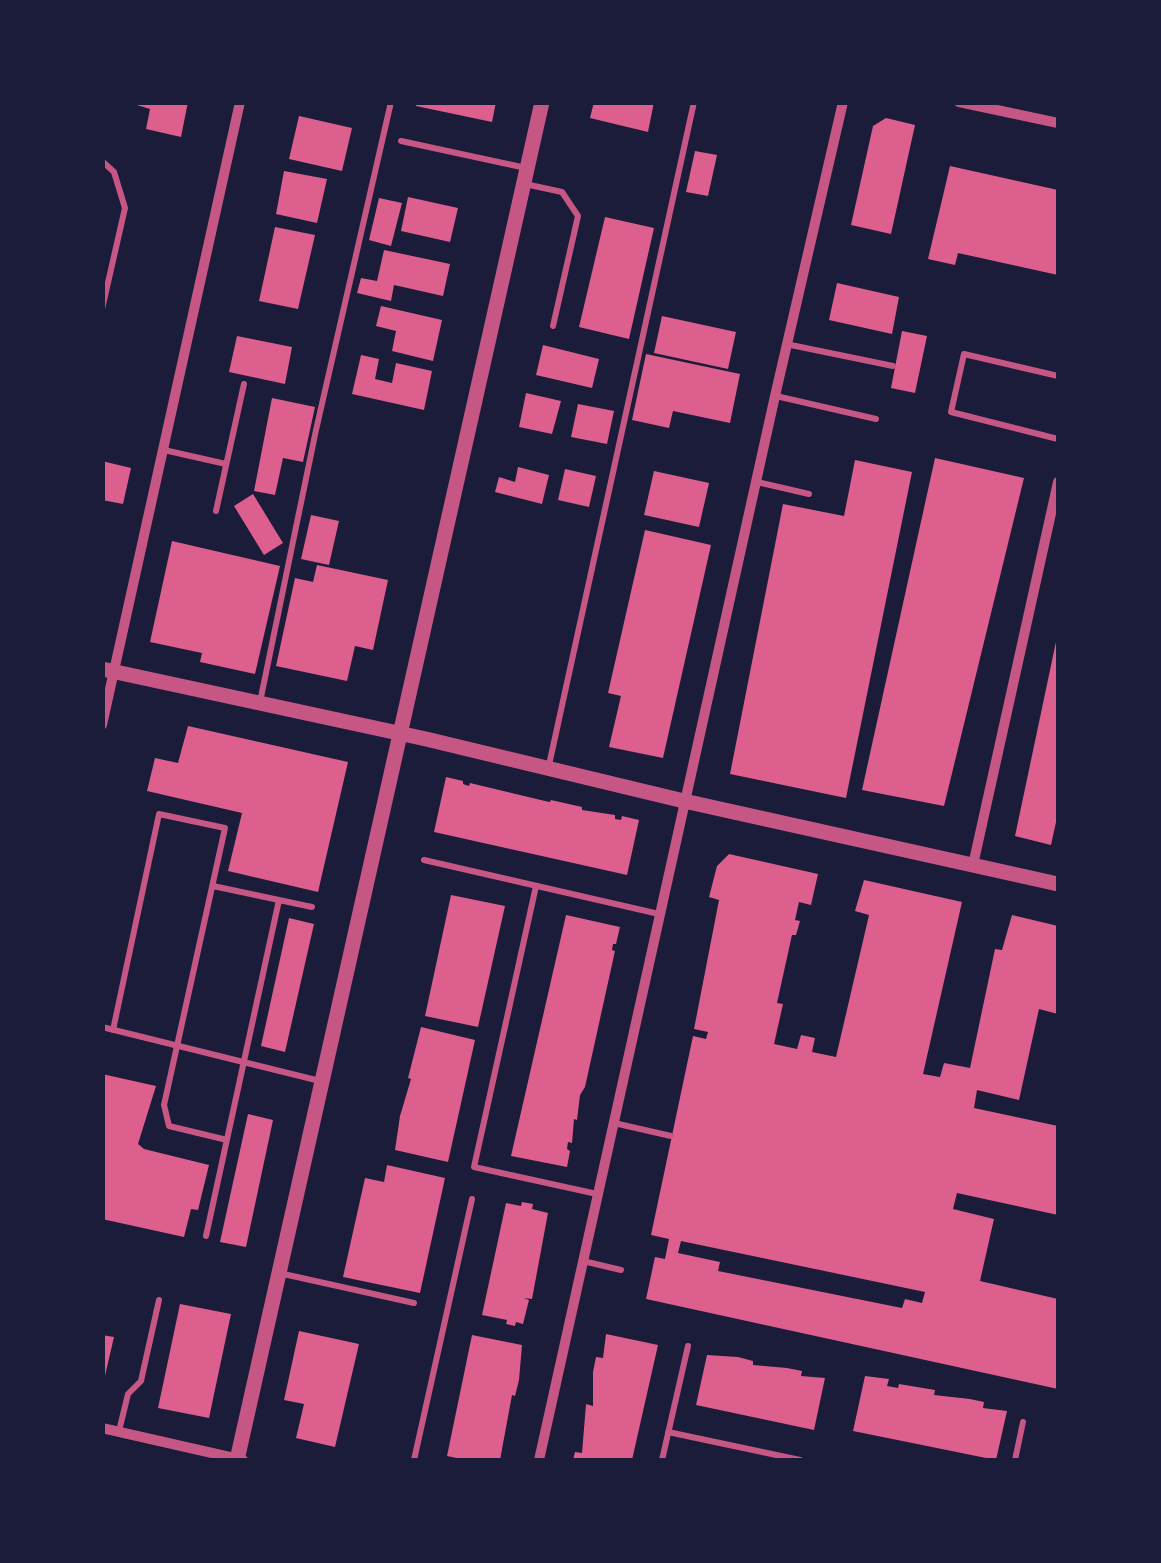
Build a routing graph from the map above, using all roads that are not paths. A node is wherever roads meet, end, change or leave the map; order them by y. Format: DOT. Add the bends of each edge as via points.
graph roads {
  1 [pos="240,102"];
  2 [pos="392,102"];
  3 [pos="542,102"];
  4 [pos="694,102"];
  5 [pos="843,102"];
  6 [pos="959,102"];
  7 [pos="995,106"];
  8 [pos="1058,123"];
  9 [pos="401,141"];
  10 [pos="102,161"];
  11 [pos="526,176"];
  12 [pos="102,309"];
  13 [pos="554,326"];
  14 [pos="786,344"];
  15 [pos="892,366"];
  16 [pos="1058,376"];
  17 [pos="244,384"];
  18 [pos="774,396"];
  19 [pos="876,419"];
  20 [pos="1058,439"];
  21 [pos="164,450"];
  22 [pos="226,464"];
  23 [pos="756,482"];
  24 [pos="1058,482"];
  25 [pos="809,494"];
  26 [pos="216,511"];
  27 [pos="109,670"];
  28 [pos="260,703"];
  29 [pos="102,725"];
  30 [pos="400,733"];
  31 [pos="548,768"];
  32 [pos="684,801"];
  33 [pos="424,860"];
  34 [pos="973,865"];
  35 [pos="1058,884"];
  36 [pos="212,886"];
  37 [pos="536,886"];
  38 [pos="279,900"];
  39 [pos="312,907"];
  40 [pos="659,914"];
  41 [pos="102,1027"];
  42 [pos="112,1030"];
  43 [pos="177,1046"];
  44 [pos="244,1062"];
  45 [pos="322,1081"];
  46 [pos="612,1123"];
  47 [pos="672,1136"];
  48 [pos="227,1140"];
  49 [pos="597,1194"];
  50 [pos="472,1199"];
  51 [pos="206,1236"];
  52 [pos="582,1260"];
  53 [pos="621,1270"];
  54 [pos="279,1273"];
  55 [pos="160,1300"];
  56 [pos="414,1303"];
  57 [pos="688,1346"];
  58 [pos="1023,1422"];
  59 [pos="102,1428"];
  60 [pos="119,1432"];
  61 [pos="668,1432"];
  62 [pos="240,1460"];
  63 [pos="414,1460"];
  64 [pos="539,1460"];
  65 [pos="662,1460"];
  66 [pos="800,1460"];
  67 [pos="1014,1460"];
  1 -- 21 [label="street"];
  2 -- 28 [label="lane"];
  3 -- 11 [label="street"];
  4 -- 31 [label="lane"];
  5 -- 14 [label="street"];
  6 -- 7 [label="street"];
  7 -- 8 [label="street"];
  9 -- 11 [label="lane"];
  10 -- 12 [label="lane" via="114,172 125,208"];
  11 -- 13 [label="lane" via="562,192 578,216"];
  11 -- 30 [label="street"];
  14 -- 15 [label="lane"];
  14 -- 18 [label="street"];
  16 -- 20 [label="lane" via="964,354 951,412"];
  17 -- 22 [label="lane"];
  18 -- 19 [label="lane"];
  18 -- 23 [label="street"];
  21 -- 22 [label="lane"];
  21 -- 27 [label="street"];
  22 -- 26 [label="lane"];
  23 -- 25 [label="lane"];
  23 -- 32 [label="street"];
  24 -- 34 [label="street"];
  27 -- 28 [label="street"];
  27 -- 29 [label="street"];
  28 -- 30 [label="street"];
  30 -- 31 [label="street"];
  30 -- 45 [label="street"];
  31 -- 32 [label="street"];
  32 -- 34 [label="street"];
  32 -- 40 [label="street"];
  33 -- 37 [label="lane"];
  34 -- 35 [label="street"];
  36 -- 38 [label="lane"];
  36 -- 42 [label="lane" via="225,828 159,814"];
  36 -- 43 [label="lane"];
  37 -- 40 [label="lane"];
  37 -- 49 [label="lane" via="474,1167"];
  38 -- 39 [label="lane"];
  38 -- 44 [label="lane"];
  40 -- 46 [label="street"];
  41 -- 42 [label="lane"];
  42 -- 43 [label="lane"];
  43 -- 44 [label="lane"];
  43 -- 48 [label="lane" via="164,1106 169,1126"];
  44 -- 45 [label="lane"];
  44 -- 48 [label="lane"];
  45 -- 54 [label="street"];
  46 -- 47 [label="lane"];
  46 -- 49 [label="street"];
  48 -- 51 [label="lane"];
  49 -- 52 [label="street"];
  50 -- 63 [label="lane"];
  52 -- 53 [label="lane"];
  52 -- 64 [label="street"];
  54 -- 56 [label="lane"];
  54 -- 62 [label="street"];
  55 -- 60 [label="lane" via="141,1381 128,1394"];
  57 -- 61 [label="lane"];
  58 -- 67 [label="lane"];
  59 -- 60 [label="street"];
  60 -- 62 [label="street"];
  61 -- 65 [label="lane"];
  61 -- 66 [label="lane"];
}
